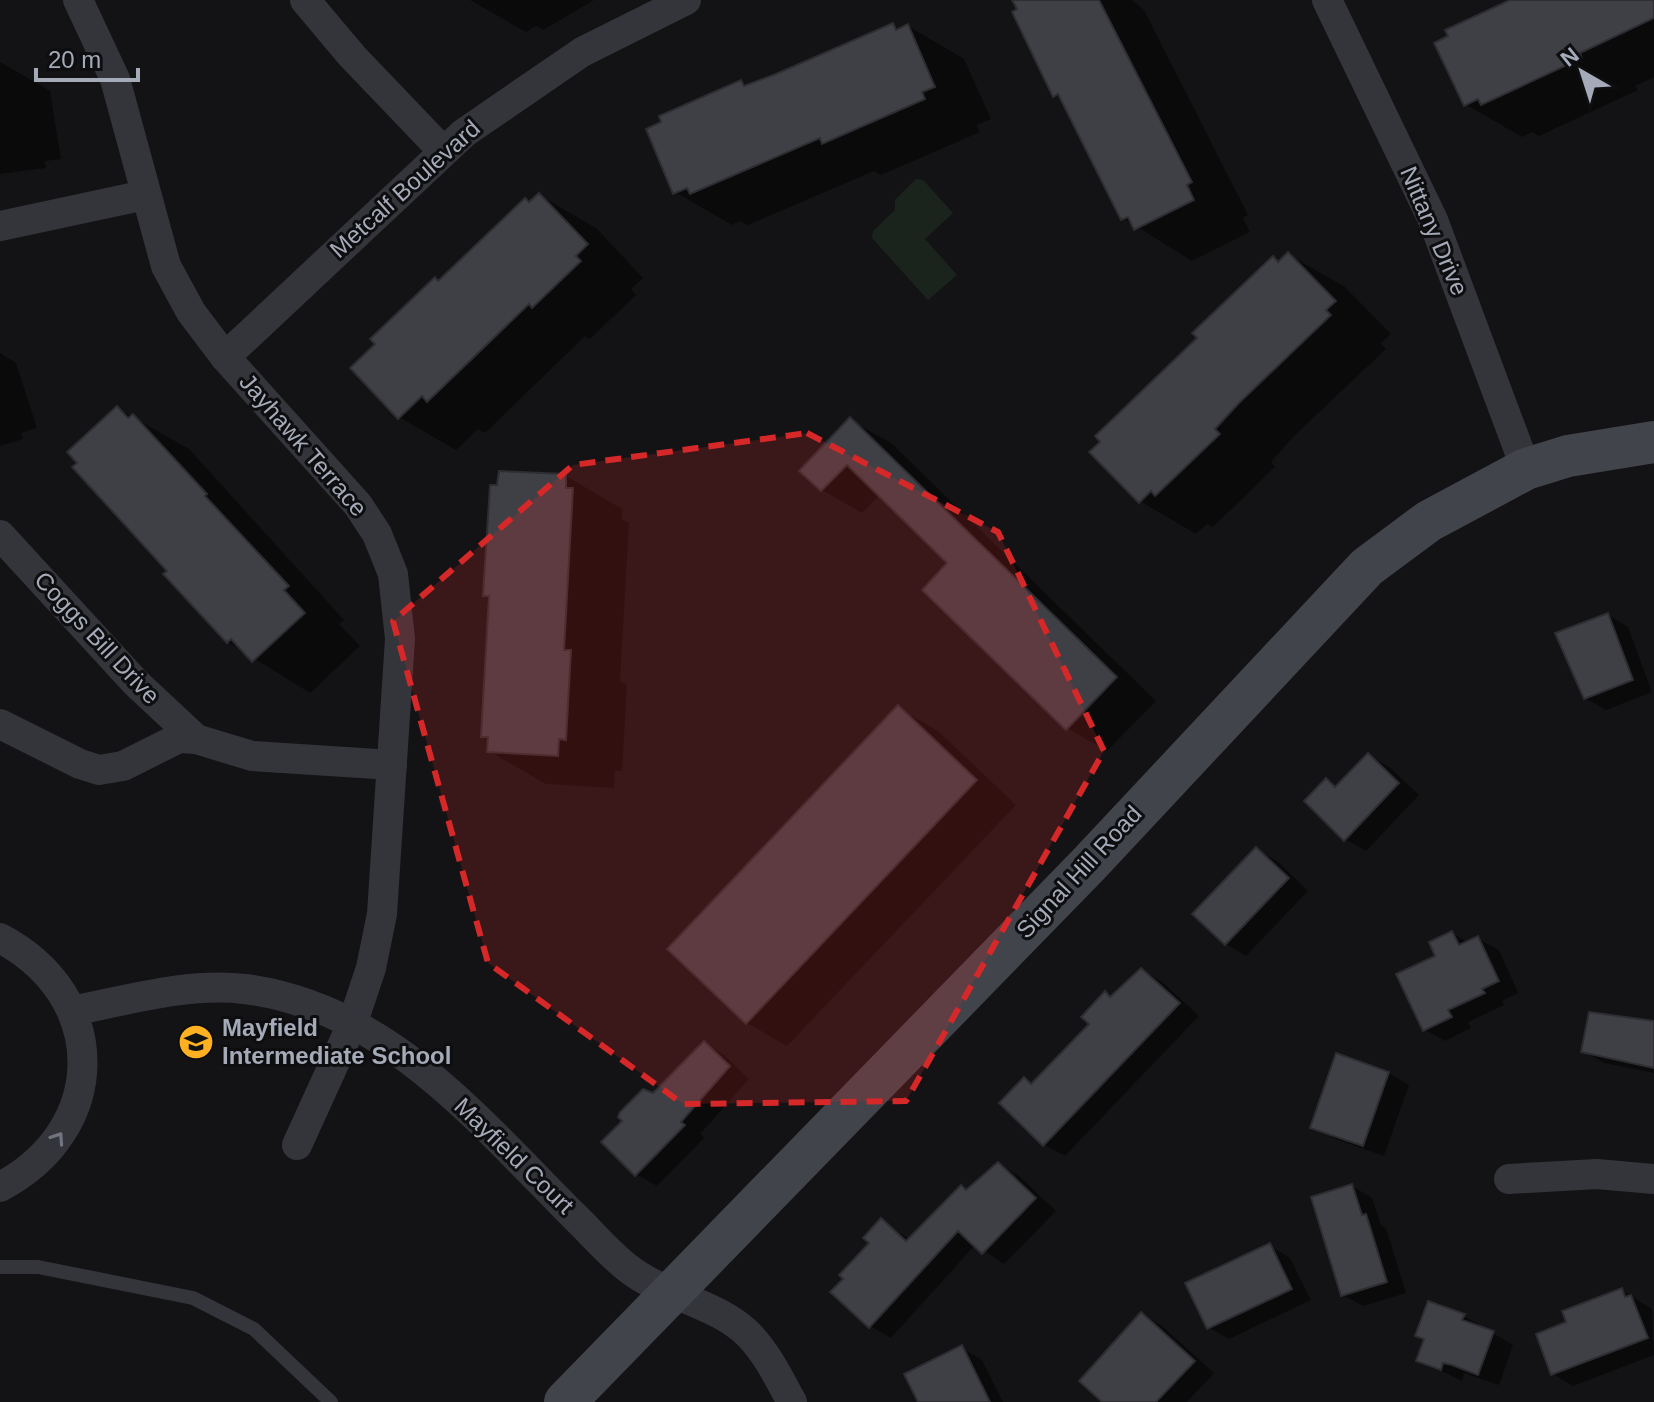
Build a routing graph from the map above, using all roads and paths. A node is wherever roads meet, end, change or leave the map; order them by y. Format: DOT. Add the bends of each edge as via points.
graph roads {
  1 [pos="78,0"];
  2 [pos="305,0"];
  3 [pos="686,0"];
  4 [pos="1327,0"];
  5 [pos="442,150"];
  6 [pos="145,195"];
  7 [pos="0,226"];
  8 [pos="225,357"];
  9 [pos="1654,442"];
  10 [pos="1526,469"];
  11 [pos="0,535"];
  12 [pos="0,724"];
  13 [pos="196,739"];
  14 [pos="392,765"];
  15 [pos="0,938"];
  16 [pos="72,1011"];
  17 [pos="353,1022"];
  18 [pos="297,1145"];
  19 [pos="1509,1179"];
  20 [pos="1654,1179"];
  21 [pos="0,1187"];
  22 [pos="0,1267"];
  23 [pos="671,1294"];
  24 [pos="331,1402"];
  25 [pos="565,1402"];
  26 [pos="792,1402"];
  1 -- 6 [label="street, Jayhawk Terrace" via="115,79"];
  2 -- 5 [label="street"];
  3 -- 5 [label="street, Metcalf Boulevard" via="557,67"];
  4 -- 10 [label="street, Nittany Drive" via="1433,220"];
  5 -- 8 [label="street, Metcalf Boulevard"];
  6 -- 7 [label="street"];
  6 -- 8 [label="street, Jayhawk Terrace" via="166,266 191,312"];
  8 -- 14 [label="street, Jayhawk Terrace" via="358,505 377,534 393,574 400,639"];
  9 -- 10 [label="main road, Signal Hill Road" via="1568,456"];
  10 -- 23 [label="main road, Signal Hill Road" via="1394,544 1339,593 1089,864"];
  11 -- 13 [label="street, Coggs Bill Drive" via="136,683"];
  12 -- 13 [label="street" via="99,770 123,766 179,738"];
  13 -- 14 [label="street, Coggs Bill Drive" via="252,756"];
  14 -- 17 [label="street, Jayhawk Terrace" via="382,914"];
  15 -- 16 [label="street" via="25,951 55,979"];
  16 -- 17 [label="street, Mayfield Court" via="176,992 245,989"];
  21 -- 16 [label="street, one-way" via="48,1153 70,1121 81,1087 82,1049"];
  17 -- 18 [label="street, Jayhawk Terrace"];
  17 -- 23 [label="street, Mayfield Court" via="422,1068 618,1259"];
  19 -- 20 [label="street" via="1597,1174"];
  22 -- 24 [label="lane" via="38,1267 193,1298 254,1329"];
  23 -- 25 [label="main road, Signal Hill Road"];
  23 -- 26 [label="street, Mayfield Court" via="725,1318 750,1336"];
}
